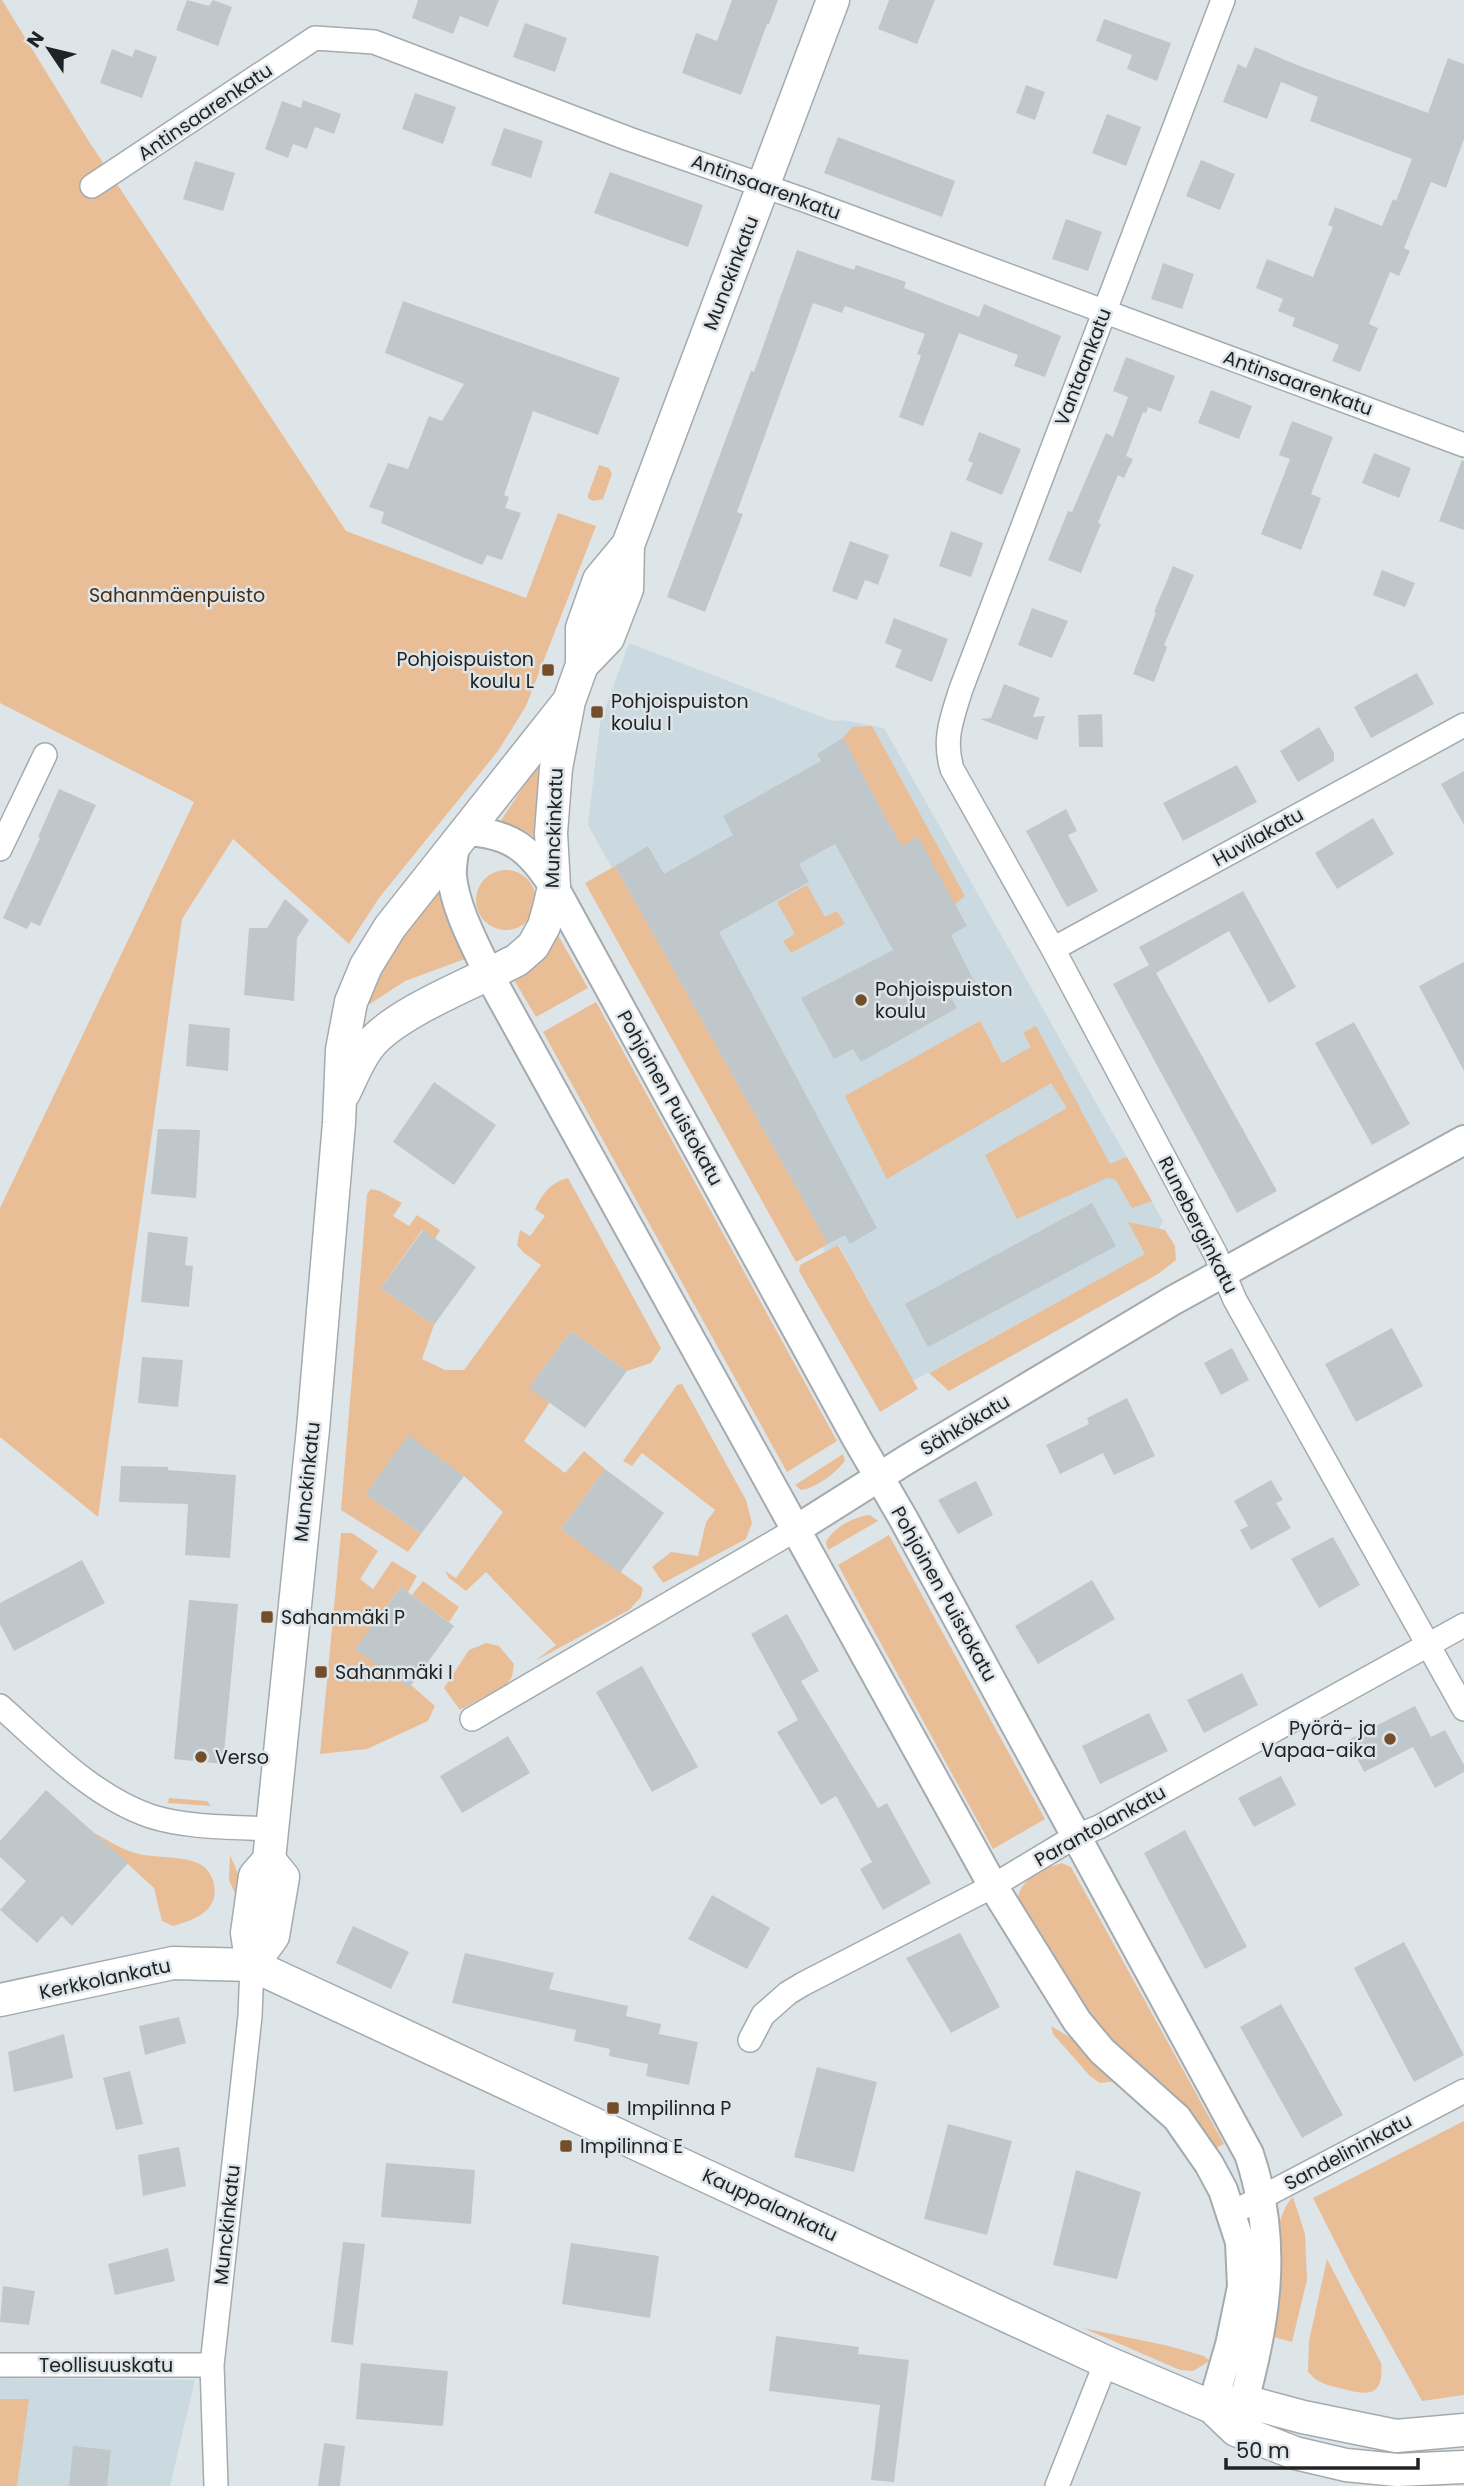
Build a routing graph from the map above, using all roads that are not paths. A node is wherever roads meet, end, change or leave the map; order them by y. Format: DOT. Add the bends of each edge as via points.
graph roads {
  1 [pos="833,0"];
  2 [pos="1223,0"];
  3 [pos="764,186"];
  4 [pos="92,187"];
  5 [pos="1104,312"];
  6 [pos="1464,445"];
  7 [pos="569,701"];
  8 [pos="1464,725"];
  9 [pos="948,736"];
  10 [pos="45,755"];
  11 [pos="460,837"];
  12 [pos="0,849"];
  13 [pos="554,887"];
  14 [pos="1053,949"];
  15 [pos="489,975"];
  16 [pos="340,1104"];
  17 [pos="1464,1140"];
  18 [pos="1224,1271"];
  19 [pos="881,1478"];
  20 [pos="795,1530"];
  21 [pos="1464,1625"];
  22 [pos="1428,1644"];
  23 [pos="0,1706"];
  24 [pos="1464,1709"];
  25 [pos="472,1718"];
  26 [pos="272,1829"];
  27 [pos="1076,1836"];
  28 [pos="993,1886"];
  29 [pos="253,1965"];
  30 [pos="0,2000"];
  31 [pos="750,2040"];
  32 [pos="1464,2091"];
  33 [pos="1262,2198"];
  34 [pos="1232,2213"];
  35 [pos="1106,2362"];
  36 [pos="0,2365"];
  37 [pos="212,2365"];
  38 [pos="1212,2407"];
  39 [pos="1240,2416"];
  40 [pos="1464,2430"];
  41 [pos="1464,2466"];
  42 [pos="216,2486"];
  43 [pos="1057,2486"];
  1 -- 3 [label="main road, Munckinkatu"];
  2 -- 5 [label="street, Vantaankatu"];
  3 -- 4 [label="street, Antinsaarenkatu" via="374,42 315,38"];
  3 -- 5 [label="street, Antinsaarenkatu"];
  3 -- 7 [label="main road, Munckinkatu" via="628,545 599,580 582,628 583,665"];
  5 -- 6 [label="street, Antinsaarenkatu"];
  5 -- 9 [label="street, Vantaankatu" via="961,690"];
  7 -- 11 [label="main road, Munckinkatu"];
  7 -- 13 [label="main road, Munckinkatu" via="556,768 551,833"];
  8 -- 14 [label="street, Huvilakatu"];
  9 -- 14 [label="street, Runeberginkatu" via="952,769"];
  10 -- 12 [label="street"];
  11 -- 13 [label="street, Pohjoinen Puistokatu" via="482,832 525,849"];
  11 -- 15 [label="street" via="452,873 454,891"];
  11 -- 16 [label="main road, Munckinkatu" via="390,927 366,966 351,1002 342,1050"];
  13 -- 15 [label="main road, Munckinkatu" via="544,926 533,946"];
  13 -- 19 [label="street, Pohjoinen Puistokatu"];
  14 -- 18 [label="street, Runeberginkatu"];
  15 -- 16 [label="main road, Munckinkatu" via="393,1024 370,1044"];
  15 -- 20 [label="street"];
  16 -- 26 [label="main road, Munckinkatu"];
  17 -- 18 [label="street, Sähkökatu"];
  18 -- 19 [label="street, Sähkökatu"];
  18 -- 22 [label="street, Runeberginkatu" via="1241,1311"];
  19 -- 20 [label="street, Sähkökatu"];
  19 -- 27 [label="street, Pohjoinen Puistokatu"];
  20 -- 25 [label="street, Sähkökatu"];
  20 -- 28 [label="street"];
  21 -- 22 [label="street, Parantolankatu"];
  22 -- 24 [label="street, Runeberginkatu"];
  22 -- 27 [label="street, Parantolankatu"];
  23 -- 26 [label="street" via="80,1775 148,1815"];
  26 -- 29 [label="main road, Munckinkatu" via="270,1860 255,1876 247,1933"];
  27 -- 28 [label="street, Parantolankatu"];
  27 -- 33 [label="street, Pohjoinen Puistokatu" via="1244,2145"];
  28 -- 31 [label="street, Parantolankatu" via="788,1993 763,2015"];
  28 -- 34 [label="street" via="1077,2021 1102,2051 1177,2118 1209,2164"];
  29 -- 30 [label="main road, Kerkkolankatu" via="173,1963"];
  29 -- 35 [label="main road, Kauppalankatu"];
  29 -- 37 [label="street, Munckinkatu"];
  32 -- 33 [label="street, Sandelininkatu"];
  33 -- 34 [label="street, Sandelininkatu"];
  33 -- 39 [label="street, Pohjoinen Puistokatu" via="1267,2286 1255,2364"];
  34 -- 38 [label="street" via="1240,2242 1242,2287"];
  35 -- 38 [label="main road, Kauppalankatu"];
  35 -- 43 [label="street"];
  36 -- 37 [label="street, Teollisuuskatu"];
  37 -- 42 [label="street, Munckinkatu"];
  38 -- 39 [label="main road, Kauppalankatu"];
  39 -- 40 [label="main road, Kauppalankatu" via="1293,2415 1396,2436"];
  39 -- 41 [label="main road, Kauppalankatu" via="1295,2453 1346,2465 1397,2470"];
}
